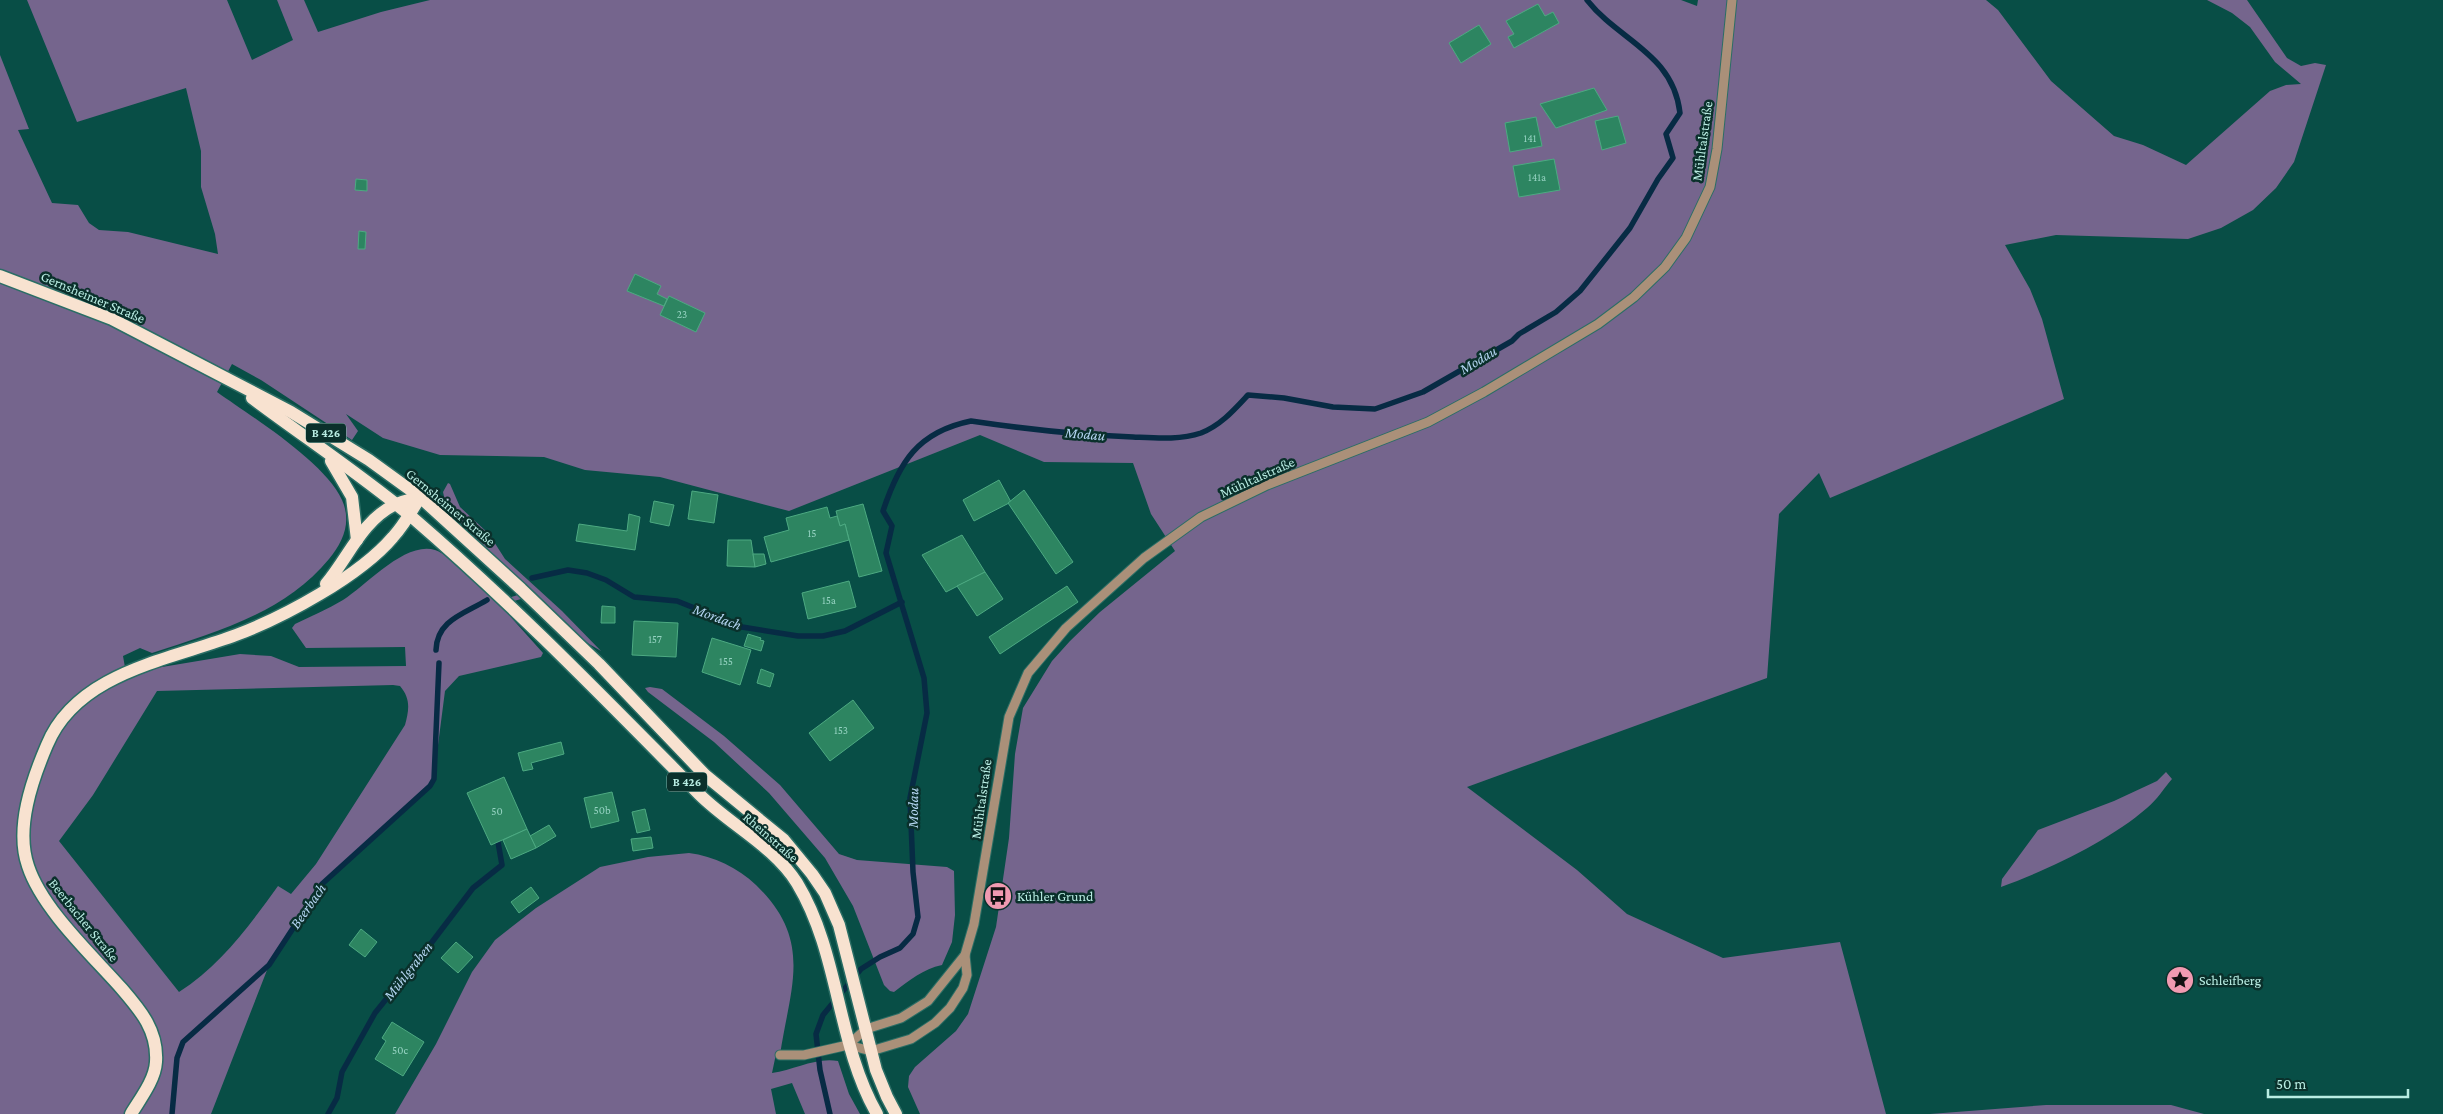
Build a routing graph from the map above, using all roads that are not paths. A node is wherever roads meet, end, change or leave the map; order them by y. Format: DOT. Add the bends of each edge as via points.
graph roads {
  1 [pos="1732,0"];
  2 [pos="0,276"];
  3 [pos="226,378"];
  4 [pos="325,452"];
  5 [pos="420,497"];
  6 [pos="394,505"];
  7 [pos="410,516"];
  8 [pos="357,540"];
  9 [pos="316,595"];
  10 [pos="642,709"];
  11 [pos="965,955"];
  12 [pos="866,1029"];
  13 [pos="848,1045"];
  14 [pos="872,1052"];
  15 [pos="780,1055"];
  16 [pos="131,1114"];
  17 [pos="877,1114"];
  18 [pos="896,1114"];
  1 -- 11 [label="street, Mühltalstraße" via="1717,149 1710,187 1686,238 1665,267 1634,297 1598,324 1428,422 1267,485 1201,517 1144,558 1066,628 1041,657 1019,690 1008,717 974,924"];
  2 -- 3 [label="main road, Gernsheimer Straße / B 426" via="112,319"];
  3 -- 4 [label="main road, Gernsheimer Straße / B 426"];
  3 -- 5 [label="main road, Gernsheimer Straße / B 426" via="317,428"];
  4 -- 6 [label="main road, Gernsheimer Straße / B 426"];
  4 -- 8 [label="main road" via="352,497"];
  5 -- 6 [label="main road, Beerbacher Straße"];
  5 -- 7 [label="main road, Beerbacher Straße"];
  5 -- 10 [label="main road, Gernsheimer Straße / B 426" via="566,632"];
  6 -- 7 [label="main road"];
  6 -- 8 [label="main road, Beerbacher Straße"];
  7 -- 9 [label="main road, Beerbacher Straße" via="378,553"];
  7 -- 13 [label="main road, Rheinstraße / B 426" via="552,647 707,802 784,866 816,918"];
  8 -- 9 [label="main road, Beerbacher Straße"];
  9 -- 16 [label="main road, Beerbacher Straße" via="266,623 126,673 82,696 70,708 47,744 25,816 27,865 48,904 135,1003 150,1025 156,1042 156,1064"];
  10 -- 12 [label="main road, Rheinstraße / B 426" via="705,776 797,854 830,903 850,962"];
  11 -- 12 [label="street, Mühltalstraße" via="928,1001 901,1018"];
  11 -- 14 [label="street" via="967,974 963,988 943,1016 911,1039"];
  12 -- 13 [label="street, Mühltalstraße"];
  12 -- 14 [label="main road, B 426"];
  13 -- 14 [label="street"];
  13 -- 15 [label="street" via="804,1055"];
  13 -- 17 [label="main road, B 426"];
  14 -- 18 [label="main road, B 426" via="882,1085"];
}
